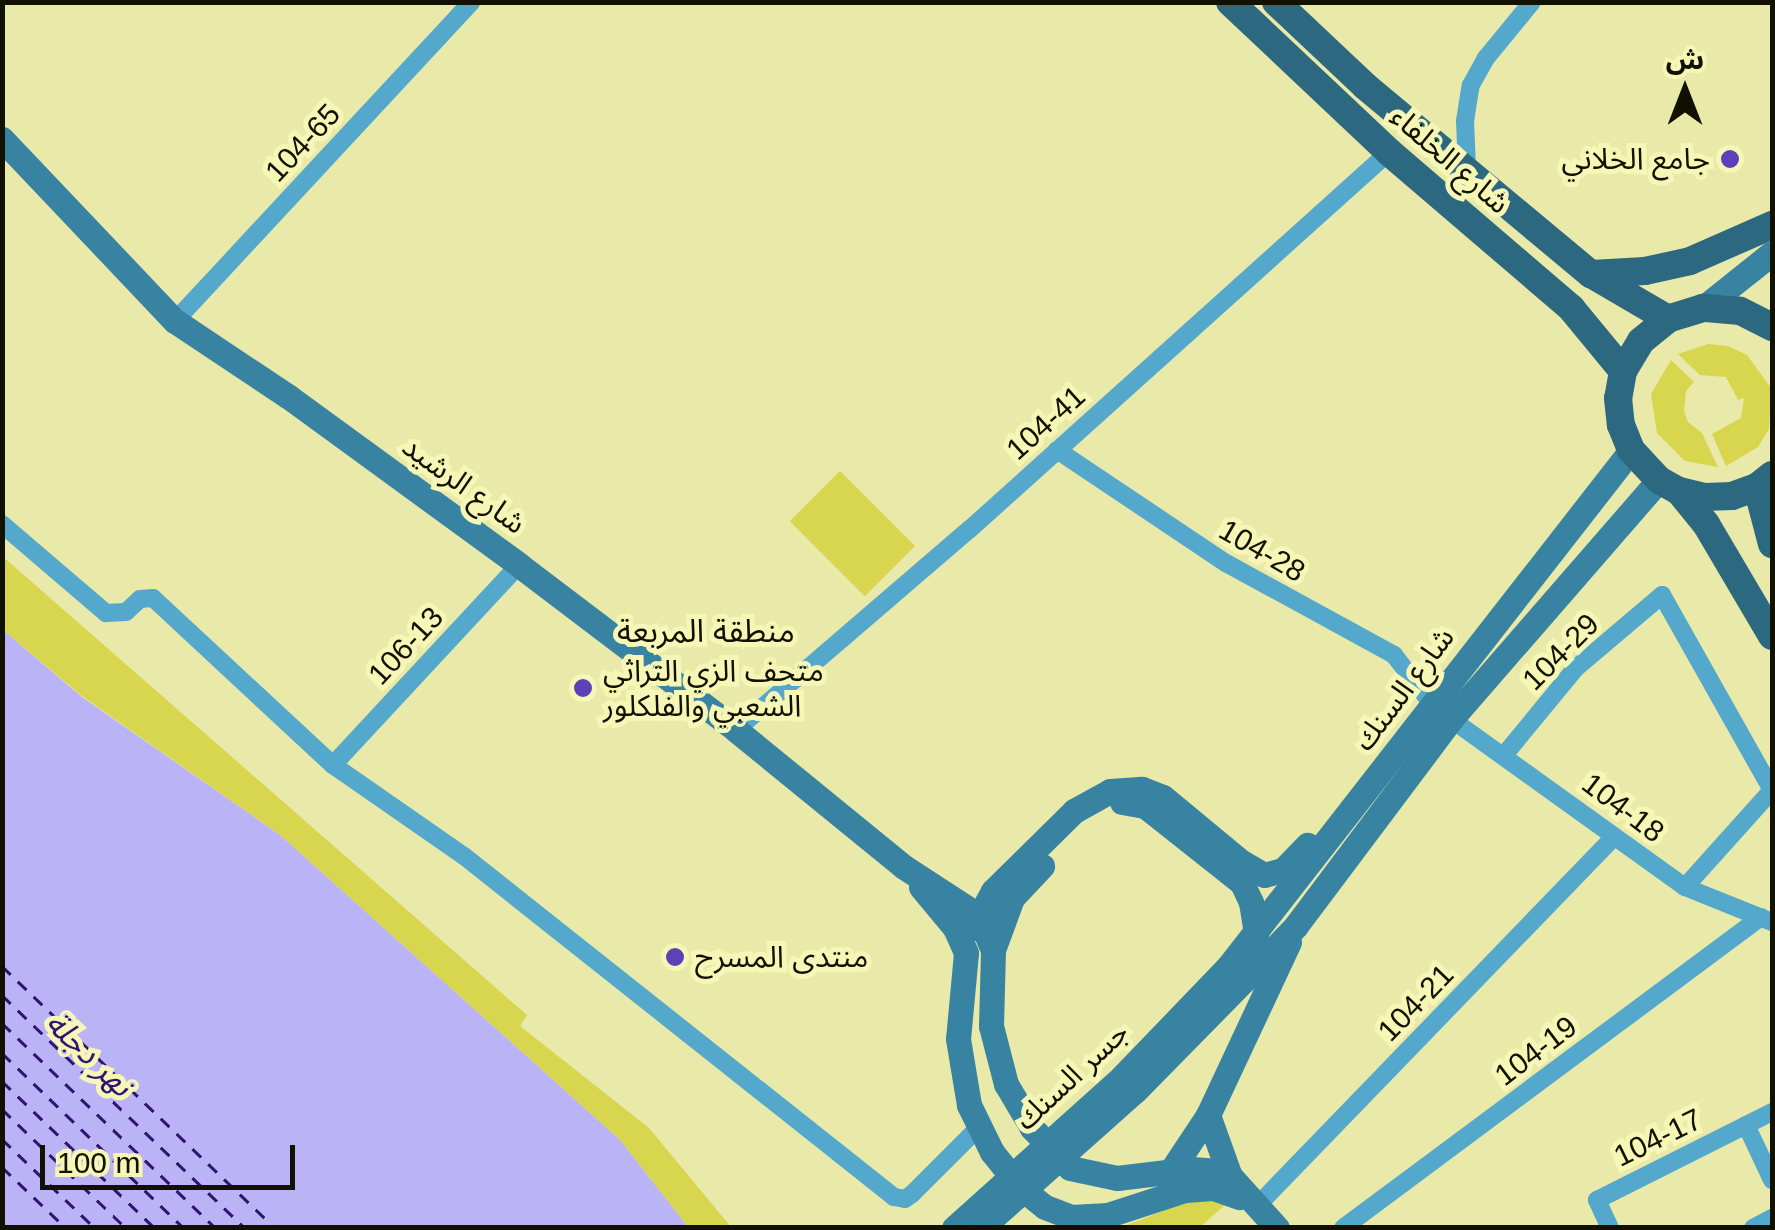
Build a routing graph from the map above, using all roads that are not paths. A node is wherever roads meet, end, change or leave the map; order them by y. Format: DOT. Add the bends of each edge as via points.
graph roads {
  1 [pos="471,2"];
  2 [pos="1230,2"];
  3 [pos="1276,2"];
  4 [pos="1532,2"];
  5 [pos="2,139"];
  6 [pos="1389,152"];
  7 [pos="1467,168"];
  8 [pos="1772,225"];
  9 [pos="1772,253"];
  10 [pos="1591,274"];
  11 [pos="1703,308"];
  12 [pos="1668,319"];
  13 [pos="175,321"];
  14 [pos="1772,327"];
  15 [pos="1624,371"];
  16 [pos="1058,450"];
  17 [pos="1631,450"];
  18 [pos="1765,481"];
  19 [pos="1669,486"];
  20 [pos="2,524"];
  21 [pos="1772,544"];
  22 [pos="520,565"];
  23 [pos="1772,636"];
  24 [pos="1441,712"];
  25 [pos="736,730"];
  26 [pos="1505,754"];
  27 [pos="333,765"];
  28 [pos="1377,777"];
  29 [pos="1772,790"];
  30 [pos="1614,837"];
  31 [pos="904,867"];
  32 [pos="1003,882"];
  33 [pos="1685,887"];
  34 [pos="937,888"];
  35 [pos="978,914"];
  36 [pos="1767,919"];
  37 [pos="1295,927"];
  38 [pos="1256,935"];
  39 [pos="992,961"];
  40 [pos="964,962"];
  41 [pos="1236,974"];
  42 [pos="1772,1112"];
  43 [pos="1208,1115"];
  44 [pos="1746,1125"];
  45 [pos="980,1128"];
  46 [pos="1170,1173"];
  47 [pos="1230,1176"];
  48 [pos="1772,1180"];
  49 [pos="1154,1198"];
  50 [pos="1257,1206"];
  51 [pos="1772,1218"];
  52 [pos="954,1228"];
  53 [pos="981,1228"];
  54 [pos="1278,1228"];
  55 [pos="1343,1228"];
  56 [pos="1610,1228"];
  57 [pos="1753,1228"];
  1 -- 13 [label="street, 104-65"];
  2 -- 6 [label="main road, شارع الخلفاء"];
  3 -- 7 [label="main road, شارع الخلفاء" via="1365,86"];
  4 -- 7 [label="street" via="1471,85"];
  5 -- 13 [label="main road, شارع الرشيد"];
  6 -- 15 [label="main road, شارع الخلفاء" via="1571,308"];
  6 -- 16 [label="street, 104-41"];
  7 -- 10 [label="main road, شارع الخلفاء"];
  8 -- 10 [label="main road" via="1690,261"];
  9 -- 11 [label="main road"];
  10 -- 12 [label="main road, شارع الخلفاء"];
  11 -- 12 [label="main road"];
  11 -- 14 [label="main road" via="1740,311"];
  12 -- 15 [label="main road" via="1641,341"];
  13 -- 22 [label="main road, شارع الرشيد"];
  15 -- 17 [label="main road" via="1618,398"];
  16 -- 24 [label="street, 104-28" via="1226,562 1394,655"];
  16 -- 25 [label="street, 104-41"];
  17 -- 19 [label="main road"];
  17 -- 24 [label="main road, شارع السنك"];
  18 -- 19 [label="main road" via="1732,496 1706,498"];
  18 -- 21 [label="main road"];
  19 -- 23 [label="main road" via="1706,524"];
  19 -- 24 [label="main road, شارع السنك"];
  20 -- 27 [label="street" via="106,613 126,612 140,599 153,598"];
  22 -- 25 [label="main road, شارع الرشيد"];
  22 -- 27 [label="street, 106-13"];
  24 -- 26 [label="street, 104-18"];
  24 -- 28 [label="main road, شارع السنك"];
  24 -- 37 [label="main road, شارع السنك"];
  25 -- 31 [label="main road, شارع الرشيد"];
  26 -- 29 [label="street, 104-29" via="1576,668 1662,595"];
  26 -- 30 [label="street, 104-18"];
  27 -- 45 [label="street" via="464,856 894,1197 912,1194"];
  28 -- 32 [label="main road" via="1354,788 1295,860 1274,874 1253,870 1164,797 1123,788 1074,811"];
  28 -- 38 [label="main road, شارع السنك"];
  29 -- 33 [label="street"];
  30 -- 33 [label="street, 104-18"];
  30 -- 50 [label="street, 104-21"];
  31 -- 34 [label="main road, شارع الرشيد"];
  31 -- 40 [label="main road, شارع الرشيد" via="955,928"];
  32 -- 34 [label="main road" via="961,893"];
  32 -- 35 [label="main road"];
  33 -- 36 [label="street, 104-18"];
  34 -- 35 [label="main road, شارع الرشيد"];
  35 -- 39 [label="main road"];
  35 -- 40 [label="main road"];
  36 -- 55 [label="street, 104-19"];
  37 -- 41 [label="main road, شارع السنك"];
  37 -- 43 [label="main road"];
  38 -- 39 [label="main road" via="1242,883 1154,812 1124,802 1082,821 1012,898"];
  38 -- 41 [label="main road, شارع السنك"];
  39 -- 40 [label="main road"];
  39 -- 46 [label="main road" via="996,1053 1032,1128 1070,1168 1087,1174"];
  40 -- 45 [label="main road" via="960,1070"];
  41 -- 52 [label="main road, جسر السنك, bridge"];
  41 -- 53 [label="main road, جسر السنك, bridge" via="1135,1091"];
  42 -- 44 [label="street, 104-17"];
  43 -- 46 [label="main road"];
  43 -- 47 [label="main road"];
  44 -- 48 [label="street"];
  44 -- 56 [label="street, 104-17" via="1596,1200"];
  45 -- 49 [label="main road" via="1020,1187 1045,1207 1088,1218"];
  46 -- 47 [label="main road"];
  46 -- 49 [label="main road"];
  47 -- 50 [label="main road"];
  49 -- 50 [label="main road" via="1213,1188"];
  50 -- 54 [label="main road"];
  51 -- 57 [label="street"];
}
